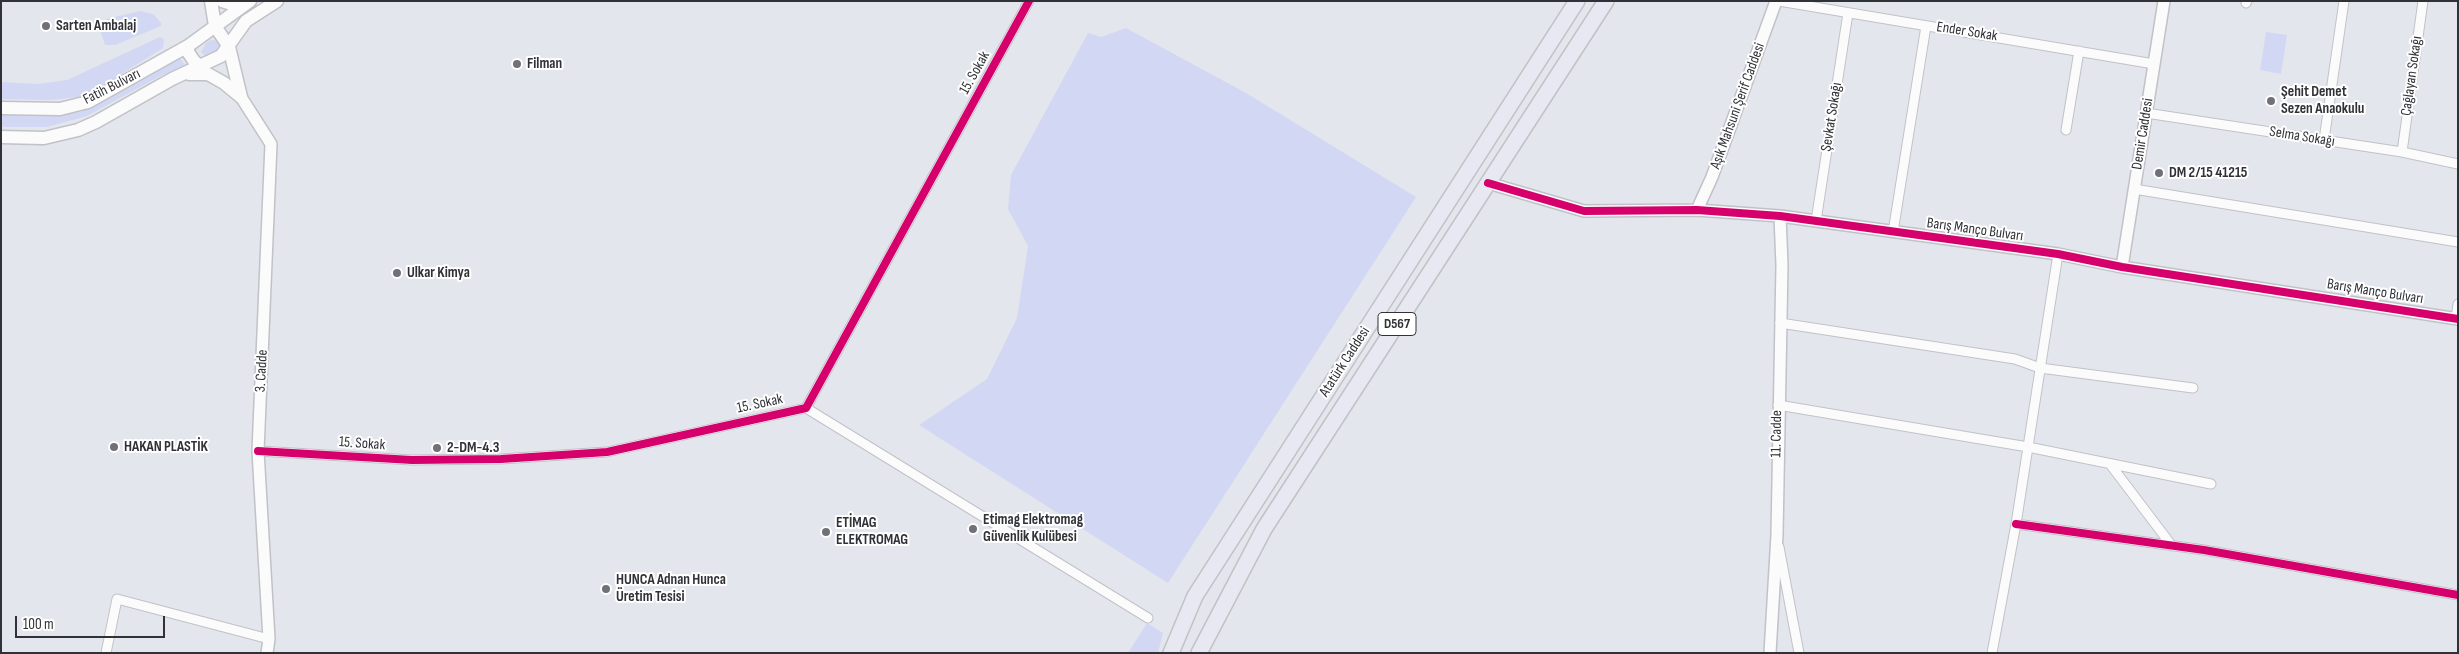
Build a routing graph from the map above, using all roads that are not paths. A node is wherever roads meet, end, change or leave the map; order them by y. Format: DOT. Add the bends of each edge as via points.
graph roads {
  1 [pos="211,1"];
  2 [pos="222,1"];
  3 [pos="277,1"];
  4 [pos="1030,1"];
  5 [pos="1577,1"];
  6 [pos="1606,1"];
  7 [pos="1778,1"];
  8 [pos="2164,1"];
  9 [pos="2344,1"];
  10 [pos="2423,1"];
  11 [pos="246,4"];
  12 [pos="1848,13"];
  13 [pos="215,26"];
  14 [pos="1926,26"];
  15 [pos="188,46"];
  16 [pos="229,47"];
  17 [pos="2079,51"];
  18 [pos="2154,64"];
  19 [pos="201,66"];
  20 [pos="184,74"];
  21 [pos="241,97"];
  22 [pos="1,108"];
  23 [pos="2146,113"];
  24 [pos="2066,130"];
  25 [pos="1,137"];
  26 [pos="2324,140"];
  27 [pos="2402,152"];
  28 [pos="2458,164"];
  29 [pos="1488,183"];
  30 [pos="2134,189"];
  31 [pos="1697,210"];
  32 [pos="1780,216"];
  33 [pos="1816,221"];
  34 [pos="1893,232"];
  35 [pos="2458,242"];
  36 [pos="2058,254"];
  37 [pos="2122,267"];
  38 [pos="2458,304"];
  39 [pos="2457,319"];
  40 [pos="1780,323"];
  41 [pos="2040,368"];
  42 [pos="2193,388"];
  43 [pos="1778,405"];
  44 [pos="806,408"];
  45 [pos="2028,447"];
  46 [pos="258,451"];
  47 [pos="2110,464"];
  48 [pos="2211,484"];
  49 [pos="2016,524"];
  50 [pos="1777,535"];
  51 [pos="2172,546"];
  52 [pos="2458,595"];
  53 [pos="1148,618"];
  54 [pos="269,640"];
  55 [pos="106,653"];
  56 [pos="267,653"];
  57 [pos="1171,653"];
  58 [pos="1199,653"];
  59 [pos="1770,653"];
  60 [pos="1799,653"];
  61 [pos="1992,653"];
  1 -- 13 [label="main road"];
  2 -- 11 [label="main road"];
  3 -- 16 [label="main road" via="246,21"];
  4 -- 44 [label="street, 15. Sokak"];
  5 -- 57 [label="highway, Atatürk Caddesi / D567" via="1194,596"];
  6 -- 29 [label="highway, D567"];
  7 -- 12 [label="street, Ender Sokak"];
  7 -- 31 [label="street, Aşık Mahsuni Şerif Caddesi"];
  8 -- 18 [label="street, Demir Caddesi"];
  9 -- 26 [label="street"];
  10 -- 27 [label="street, Çağlayan Sokağı"];
  11 -- 13 [label="main road, Fatih Bulvarı"];
  12 -- 14 [label="street, Ender Sokak"];
  12 -- 33 [label="street, Şevkat Sokağı"];
  13 -- 15 [label="main road, Fatih Bulvarı"];
  13 -- 16 [label="main road"];
  14 -- 17 [label="street, Ender Sokak"];
  14 -- 34 [label="street"];
  15 -- 19 [label="main road" via="188,52"];
  15 -- 22 [label="main road, Fatih Bulvarı" via="88,102 60,109"];
  16 -- 19 [label="main road" via="221,56"];
  16 -- 21 [label="main road"];
  17 -- 18 [label="street, Ender Sokak"];
  17 -- 24 [label="street"];
  18 -- 23 [label="street, Demir Caddesi"];
  19 -- 20 [label="main road"];
  20 -- 21 [label="main road" via="208,74"];
  20 -- 25 [label="main road" via="78,130 44,138"];
  21 -- 46 [label="street, 3. Cadde" via="271,144"];
  23 -- 26 [label="street, Selma Sokağı"];
  23 -- 30 [label="street, Demir Caddesi"];
  26 -- 27 [label="street, Selma Sokağı"];
  27 -- 28 [label="street, Selma Sokağı"];
  29 -- 31 [label="street, Barış Manço Bulvarı" via="1584,211"];
  29 -- 58 [label="highway, D567" via="1264,529"];
  30 -- 35 [label="street"];
  30 -- 37 [label="street, Demir Caddesi"];
  31 -- 32 [label="street, Barış Manço Bulvarı"];
  32 -- 33 [label="street, Barış Manço Bulvarı"];
  32 -- 40 [label="street, 11. Cadde"];
  33 -- 34 [label="street, Barış Manço Bulvarı"];
  34 -- 36 [label="street, Barış Manço Bulvarı"];
  36 -- 37 [label="street, Barış Manço Bulvarı"];
  36 -- 41 [label="street"];
  37 -- 39 [label="street, Barış Manço Bulvarı"];
  38 -- 39 [label="street"];
  40 -- 41 [label="street" via="2015,359"];
  40 -- 43 [label="street, 11. Cadde"];
  41 -- 42 [label="street"];
  41 -- 45 [label="street"];
  43 -- 45 [label="street"];
  43 -- 50 [label="street, 11. Cadde"];
  44 -- 46 [label="street, 15. Sokak" via="607,452 501,459 412,460"];
  44 -- 53 [label="street, 15. Sokak"];
  45 -- 47 [label="street"];
  45 -- 49 [label="street"];
  46 -- 54 [label="street, 3. Cadde"];
  47 -- 48 [label="street"];
  47 -- 51 [label="street"];
  49 -- 51 [label="street"];
  49 -- 61 [label="street"];
  50 -- 59 [label="street, 11. Cadde"];
  50 -- 60 [label="street"];
  51 -- 52 [label="street"];
  54 -- 55 [label="street" via="117,599"];
  54 -- 56 [label="street, 3. Cadde"];
}
